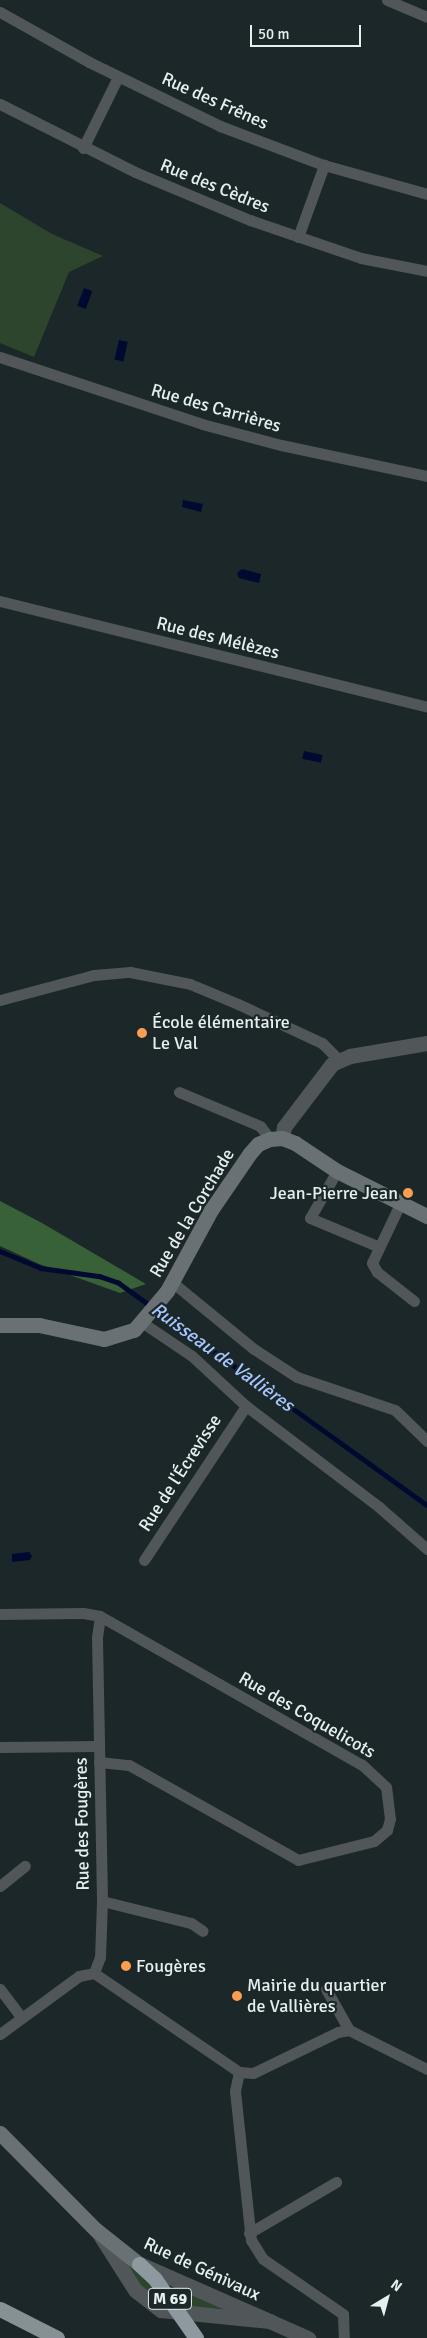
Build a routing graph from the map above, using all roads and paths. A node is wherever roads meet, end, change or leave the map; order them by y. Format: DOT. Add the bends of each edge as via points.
graph roads {
  1 [pos="387,0"];
  2 [pos="0,12"];
  3 [pos="427,17"];
  4 [pos="118,77"];
  5 [pos="0,104"];
  6 [pos="84,148"];
  7 [pos="324,165"];
  8 [pos="427,194"];
  9 [pos="298,237"];
  10 [pos="427,271"];
  11 [pos="0,357"];
  12 [pos="427,476"];
  13 [pos="0,601"];
  14 [pos="427,707"];
  15 [pos="0,1000"];
  16 [pos="427,1043"];
  17 [pos="339,1060"];
  18 [pos="179,1092"];
  19 [pos="276,1138"];
  20 [pos="337,1171"];
  21 [pos="400,1204"];
  22 [pos="427,1216"];
  23 [pos="377,1246"];
  24 [pos="169,1287"];
  25 [pos="414,1301"];
  26 [pos="145,1320"];
  27 [pos="0,1325"];
  28 [pos="246,1406"];
  29 [pos="427,1441"];
  30 [pos="427,1549"];
  31 [pos="144,1560"];
  32 [pos="0,1614"];
  33 [pos="100,1616"];
  34 [pos="98,1746"];
  35 [pos="0,1747"];
  36 [pos="98,1762"];
  37 [pos="25,1866"];
  38 [pos="0,1886"];
  39 [pos="102,1901"];
  40 [pos="203,1931"];
  41 [pos="94,1973"];
  42 [pos="0,1989"];
  43 [pos="326,1989"];
  44 [pos="22,2018"];
  45 [pos="349,2030"];
  46 [pos="0,2034"];
  47 [pos="427,2069"];
  48 [pos="239,2072"];
  49 [pos="0,2133"];
  50 [pos="336,2182"];
  51 [pos="96,2230"];
  52 [pos="249,2233"];
  53 [pos="139,2264"];
  54 [pos="0,2309"];
  55 [pos="182,2314"];
  56 [pos="270,2321"];
  57 [pos="57,2338"];
  58 [pos="196,2338"];
  59 [pos="308,2338"];
  60 [pos="344,2338"];
  1 -- 3 [label="street"];
  2 -- 4 [label="street, Rue des Frênes"];
  4 -- 6 [label="street"];
  4 -- 7 [label="street, Rue des Frênes" via="220,126"];
  5 -- 6 [label="street, Rue des Cèdres"];
  6 -- 9 [label="street, Rue des Cèdres" via="190,196"];
  7 -- 8 [label="street, Rue des Frênes"];
  7 -- 9 [label="street"];
  9 -- 10 [label="street, Rue des Cèdres" via="361,258"];
  11 -- 12 [label="street, Rue des Carrières" via="202,424 281,445"];
  13 -- 14 [label="street, Rue des Mélèzes"];
  15 -- 17 [label="street" via="94,975 130,972 190,984 238,1004 322,1043"];
  16 -- 17 [label="street"];
  17 -- 19 [label="street" via="325,1071"];
  18 -- 19 [label="street" via="260,1126"];
  19 -- 20 [label="main road"];
  19 -- 24 [label="main road, Rue de la Corchade" via="258,1144 230,1181"];
  20 -- 21 [label="main road"];
  20 -- 23 [label="street" via="310,1218"];
  21 -- 22 [label="main road"];
  21 -- 23 [label="street"];
  23 -- 25 [label="street" via="372,1257 374,1267"];
  24 -- 26 [label="main road, Rue de la Corchade"];
  24 -- 29 [label="street" via="297,1377 395,1410"];
  26 -- 27 [label="main road, Rue de la Corchade" via="134,1330 104,1339 39,1325"];
  26 -- 28 [label="street, Rue de l'Écrevisse" via="192,1356"];
  28 -- 30 [label="street, Rue de l'Écrevisse" via="380,1507"];
  28 -- 31 [label="street, Rue de l'Écrevisse"];
  32 -- 33 [label="street" via="83,1613"];
  33 -- 34 [label="street, Rue des Fougères" via="97,1628"];
  33 -- 36 [label="street, Rue des Coquelicots" via="362,1765 386,1787 390,1819 387,1830 374,1841 298,1860 129,1765"];
  34 -- 35 [label="street, Rue des Fougères"];
  34 -- 36 [label="street, Rue des Fougères"];
  36 -- 39 [label="street, Rue des Fougères"];
  37 -- 38 [label="street"];
  39 -- 40 [label="street, Rue des Fougères" via="191,1923"];
  39 -- 41 [label="street, Rue des Fougères" via="100,1956"];
  41 -- 44 [label="street" via="79,1976"];
  41 -- 48 [label="street"];
  42 -- 44 [label="street"];
  43 -- 45 [label="street"];
  44 -- 46 [label="street"];
  45 -- 47 [label="street"];
  45 -- 48 [label="street" via="338,2032 253,2073"];
  48 -- 52 [label="street" via="235,2091"];
  49 -- 51 [label="main road, Rue de Génivaux / M 69"];
  50 -- 52 [label="street"];
  51 -- 53 [label="main road, Rue de Génivaux / M 69"];
  51 -- 55 [label="street, Rue de Génivaux / M 69" via="141,2297 161,2310"];
  52 -- 60 [label="street" via="254,2248 264,2259 343,2314"];
  53 -- 55 [label="highway, M 69"];
  53 -- 56 [label="street, Rue de Génivaux"];
  54 -- 57 [label="highway"];
  55 -- 56 [label="street, Rue de Génivaux"];
  55 -- 58 [label="highway, M 69"];
  56 -- 59 [label="street, Rue de Génivaux"];
}
